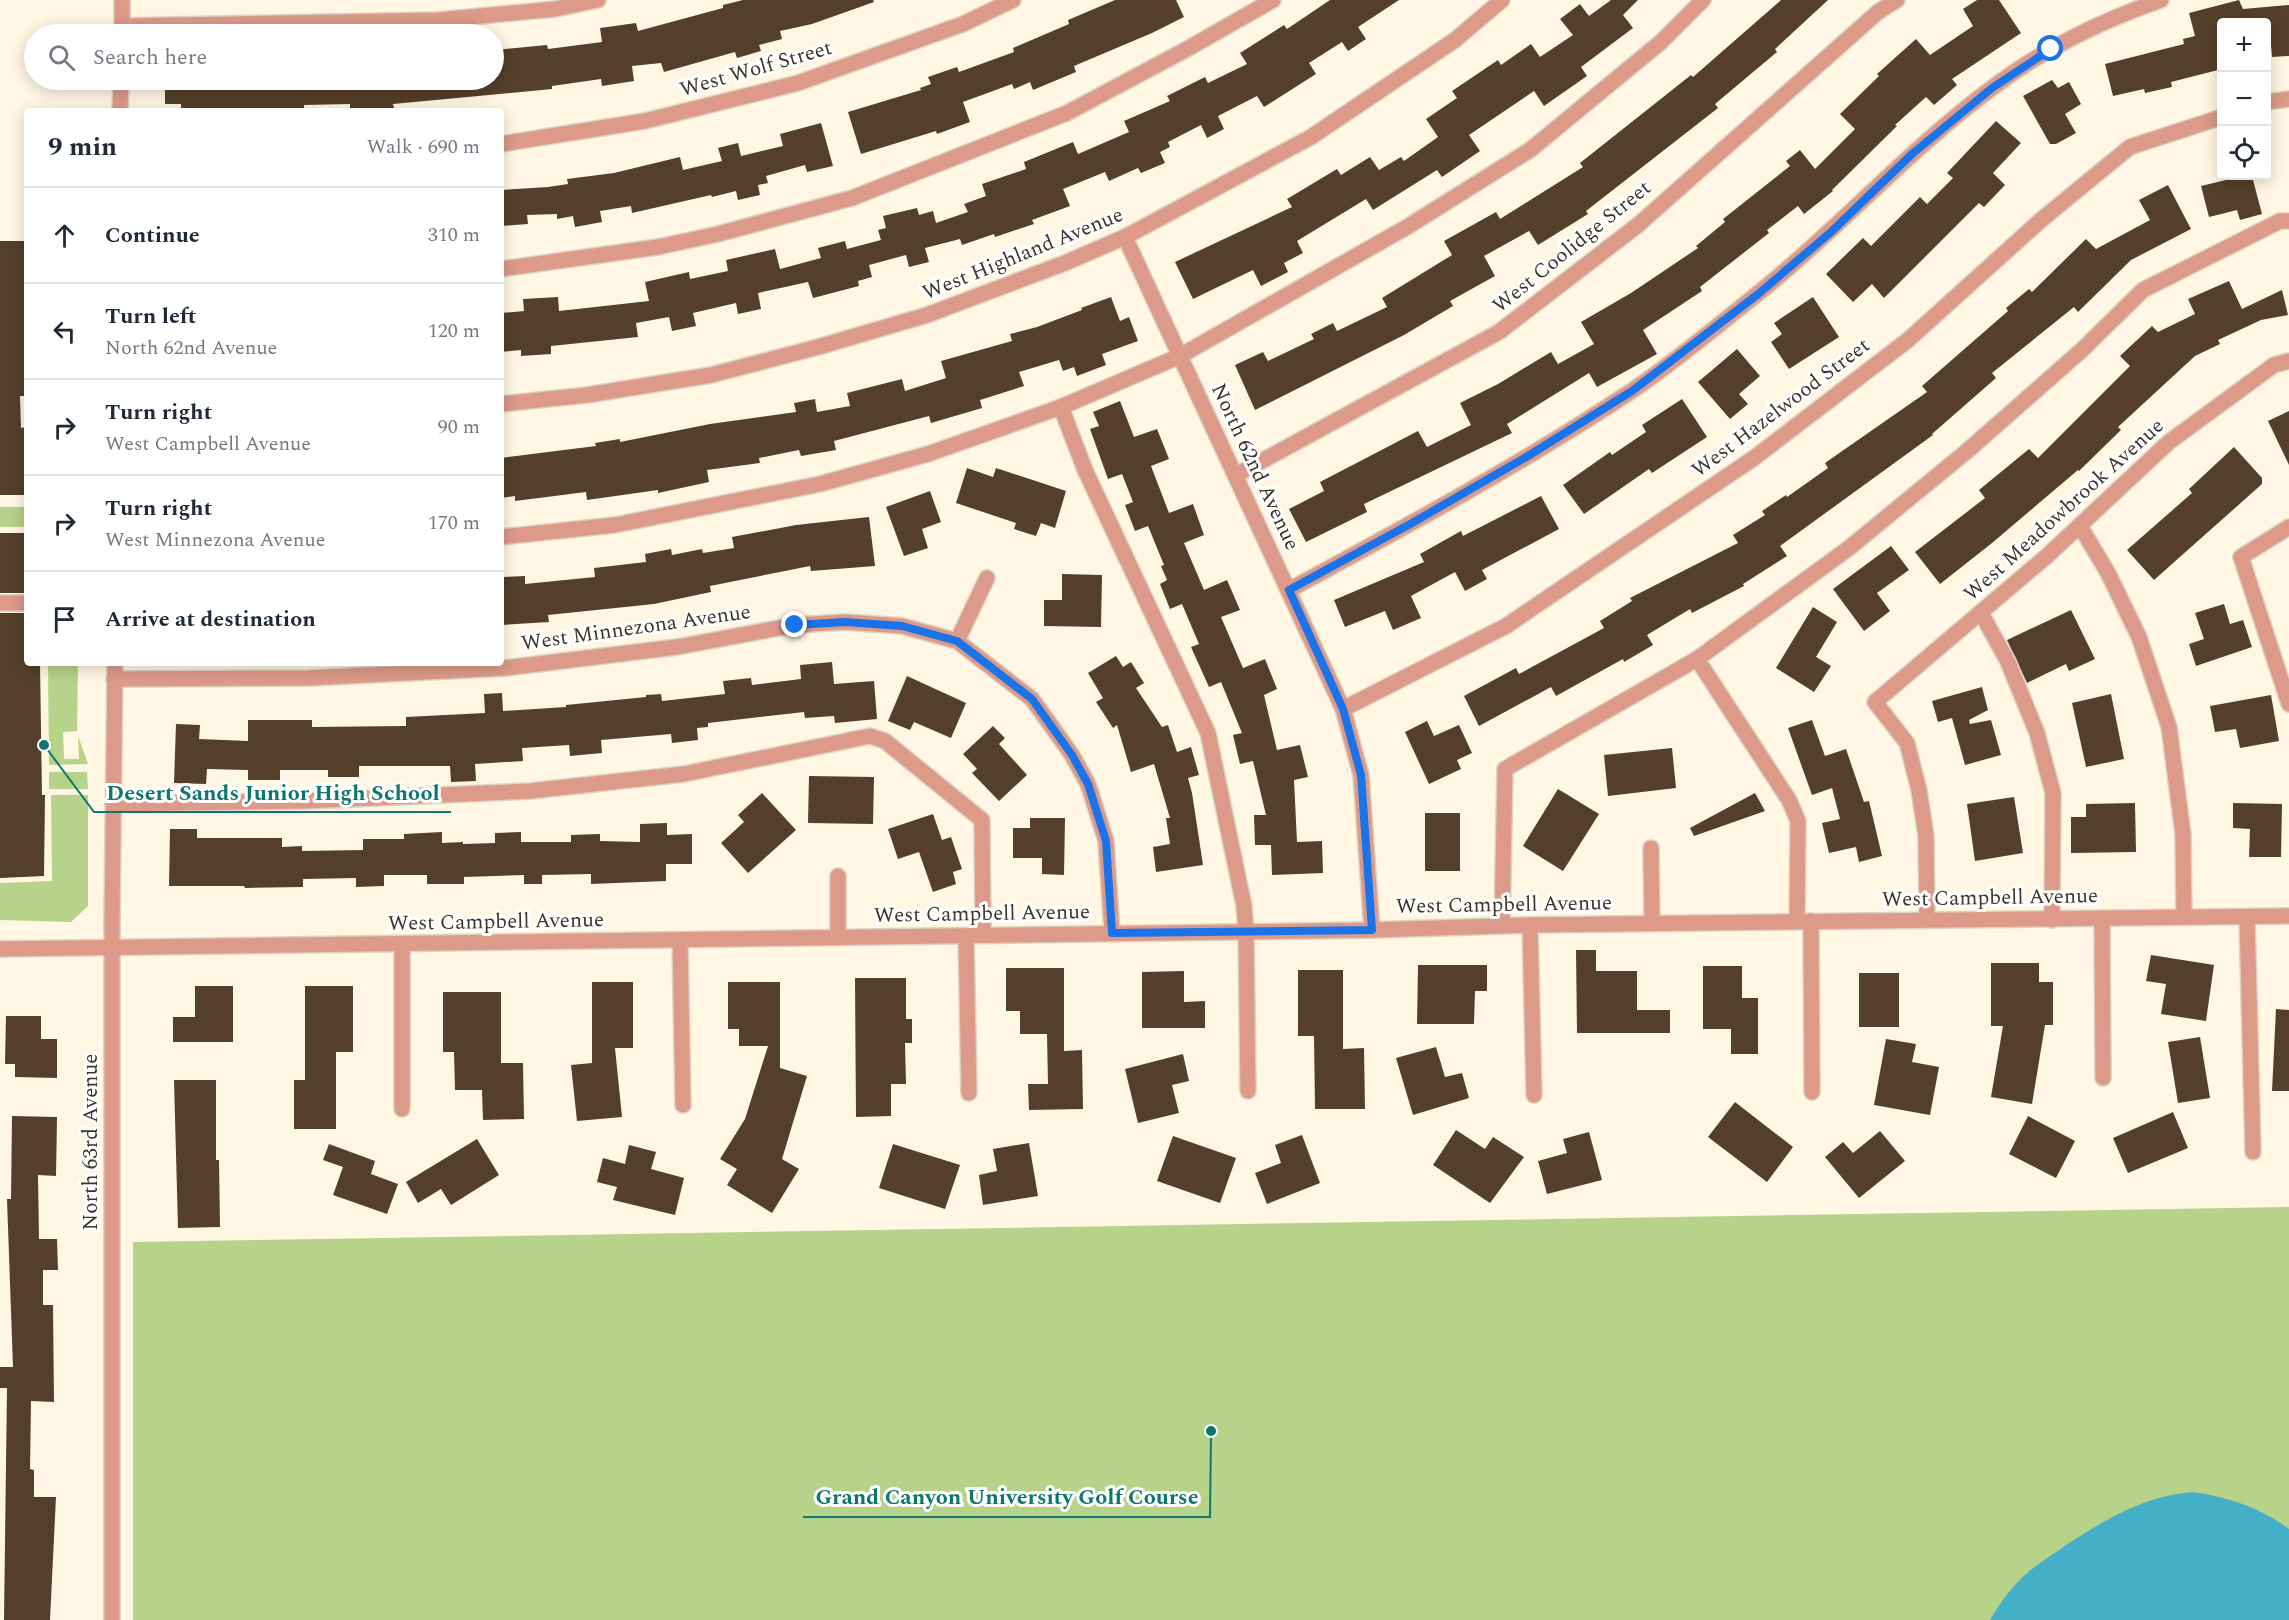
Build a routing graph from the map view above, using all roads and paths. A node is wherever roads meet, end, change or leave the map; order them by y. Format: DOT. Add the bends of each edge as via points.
graph roads {
  1 [pos="122,0"];
  2 [pos="598,0"];
  3 [pos="1013,0"];
  4 [pos="1273,0"];
  5 [pos="1502,0"];
  6 [pos="1703,0"];
  7 [pos="1897,0"];
  8 [pos="2161,0"];
  9 [pos="122,24"];
  10 [pos="312,24"];
  11 [pos="121,90"];
  12 [pos="2289,99"];
  13 [pos="2271,101"];
  14 [pos="120,108"];
  15 [pos="2217,119"];
  16 [pos="504,144"];
  17 [pos="2289,221"];
  18 [pos="1125,237"];
  19 [pos="504,269"];
  20 [pos="1180,356"];
  21 [pos="2289,361"];
  22 [pos="504,404"];
  23 [pos="1061,407"];
  24 [pos="1236,475"];
  25 [pos="2080,526"];
  26 [pos="2289,527"];
  27 [pos="504,537"];
  28 [pos="987,578"];
  29 [pos="1289,590"];
  30 [pos="0,603"];
  31 [pos="24,603"];
  32 [pos="1981,613"];
  33 [pos="957,641"];
  34 [pos="1697,659"];
  35 [pos="114,671"];
  36 [pos="2289,704"];
  37 [pos="1343,709"];
  38 [pos="113,804"];
  39 [pos="1652,848"];
  40 [pos="838,876"];
  41 [pos="2289,916"];
  42 [pos="2184,917"];
  43 [pos="2247,917"];
  44 [pos="2102,918"];
  45 [pos="1927,920"];
  46 [pos="2052,920"];
  47 [pos="1804,921"];
  48 [pos="1652,923"];
  49 [pos="1530,924"];
  50 [pos="1502,925"];
  51 [pos="1372,930"];
  52 [pos="1246,931"];
  53 [pos="1112,933"];
  54 [pos="982,935"];
  55 [pos="838,936"];
  56 [pos="966,936"];
  57 [pos="680,940"];
  58 [pos="402,944"];
  59 [pos="112,948"];
  60 [pos="0,949"];
  61 [pos="2103,1078"];
  62 [pos="1248,1091"];
  63 [pos="1812,1092"];
  64 [pos="969,1093"];
  65 [pos="1534,1095"];
  66 [pos="683,1105"];
  67 [pos="402,1109"];
  68 [pos="2253,1152"];
  69 [pos="112,1620"];
  1 -- 9 [label="street"];
  2 -- 10 [label="street" via="555,9 438,20"];
  3 -- 16 [label="street, West Wolf Street" via="963,24 798,83 645,121"];
  4 -- 19 [label="street" via="1067,112 852,198 658,247"];
  5 -- 18 [label="street, West Highland Avenue" via="1455,40 1311,137"];
  6 -- 20 [label="street" via="1661,42 1530,150 1407,227"];
  7 -- 24 [label="street, West Coolidge Street" via="1878,12 1638,225 1499,332"];
  8 -- 29 [label="street" via="2051,49 1992,88 1912,154 1831,232 1765,288 1632,391 1528,456"];
  11 -- 14 [label="street"];
  12 -- 13 [label="street"];
  15 -- 37 [label="street, West Hazelwood Street" via="2130,147 2041,220 1908,340 1754,458 1506,626"];
  17 -- 34 [label="street" via="2280,221 2143,290 2083,349 1957,459 1849,548"];
  18 -- 20 [label="street, North 62nd Avenue"];
  18 -- 22 [label="street, West Highland Avenue" via="927,315 818,347 711,375"];
  20 -- 23 [label="street"];
  20 -- 24 [label="street, North 62nd Avenue"];
  21 -- 25 [label="street, West Meadowbrook Avenue" via="2274,365 2169,442"];
  23 -- 27 [label="street" via="928,454 820,484 615,525"];
  23 -- 52 [label="street" via="1085,470 1208,733"];
  24 -- 29 [label="street, North 62nd Avenue"];
  25 -- 32 [label="street, West Meadowbrook Avenue"];
  25 -- 42 [label="street" via="2139,637 2169,727 2182,834"];
  26 -- 36 [label="street" via="2241,557"];
  28 -- 33 [label="street"];
  29 -- 37 [label="street, North 62nd Avenue"];
  30 -- 31 [label="street"];
  32 -- 45 [label="street, West Meadowbrook Avenue" via="1875,702 1906,743 1919,790 1926,836"];
  32 -- 46 [label="street" via="2008,662 2037,733 2053,793"];
  33 -- 35 [label="street, West Minnezona Avenue" via="902,626 845,622 795,625 677,647 505,668 309,678"];
  33 -- 53 [label="street, West Minnezona Avenue" via="1032,699 1088,784 1106,841"];
  34 -- 47 [label="street" via="1789,800 1798,821"];
  34 -- 50 [label="street" via="1505,769"];
  35 -- 38 [label="street, North 63rd Avenue"];
  37 -- 51 [label="street, North 62nd Avenue" via="1361,775"];
  38 -- 54 [label="street" via="305,801 530,790 684,774 870,736 885,741 982,820"];
  38 -- 59 [label="street, North 63rd Avenue"];
  39 -- 48 [label="street"];
  40 -- 55 [label="street"];
  41 -- 43 [label="street, West Campbell Avenue"];
  42 -- 43 [label="street, West Campbell Avenue"];
  42 -- 44 [label="street, West Campbell Avenue"];
  43 -- 68 [label="street"];
  44 -- 46 [label="street, West Campbell Avenue"];
  44 -- 61 [label="street"];
  45 -- 46 [label="street, West Campbell Avenue"];
  45 -- 47 [label="street, West Campbell Avenue"];
  47 -- 48 [label="street, West Campbell Avenue"];
  47 -- 63 [label="street"];
  48 -- 49 [label="street, West Campbell Avenue"];
  49 -- 50 [label="street, West Campbell Avenue"];
  49 -- 65 [label="street"];
  50 -- 51 [label="street, West Campbell Avenue"];
  51 -- 52 [label="street, West Campbell Avenue"];
  52 -- 53 [label="street, West Campbell Avenue"];
  52 -- 62 [label="street"];
  53 -- 54 [label="street, West Campbell Avenue"];
  54 -- 56 [label="street, West Campbell Avenue"];
  55 -- 56 [label="street, West Campbell Avenue"];
  55 -- 57 [label="street, West Campbell Avenue"];
  56 -- 64 [label="street"];
  57 -- 58 [label="street, West Campbell Avenue"];
  57 -- 66 [label="street"];
  58 -- 59 [label="street, West Campbell Avenue"];
  58 -- 67 [label="street"];
  59 -- 60 [label="street, West Campbell Avenue"];
  59 -- 69 [label="street, North 63rd Avenue"];
}
